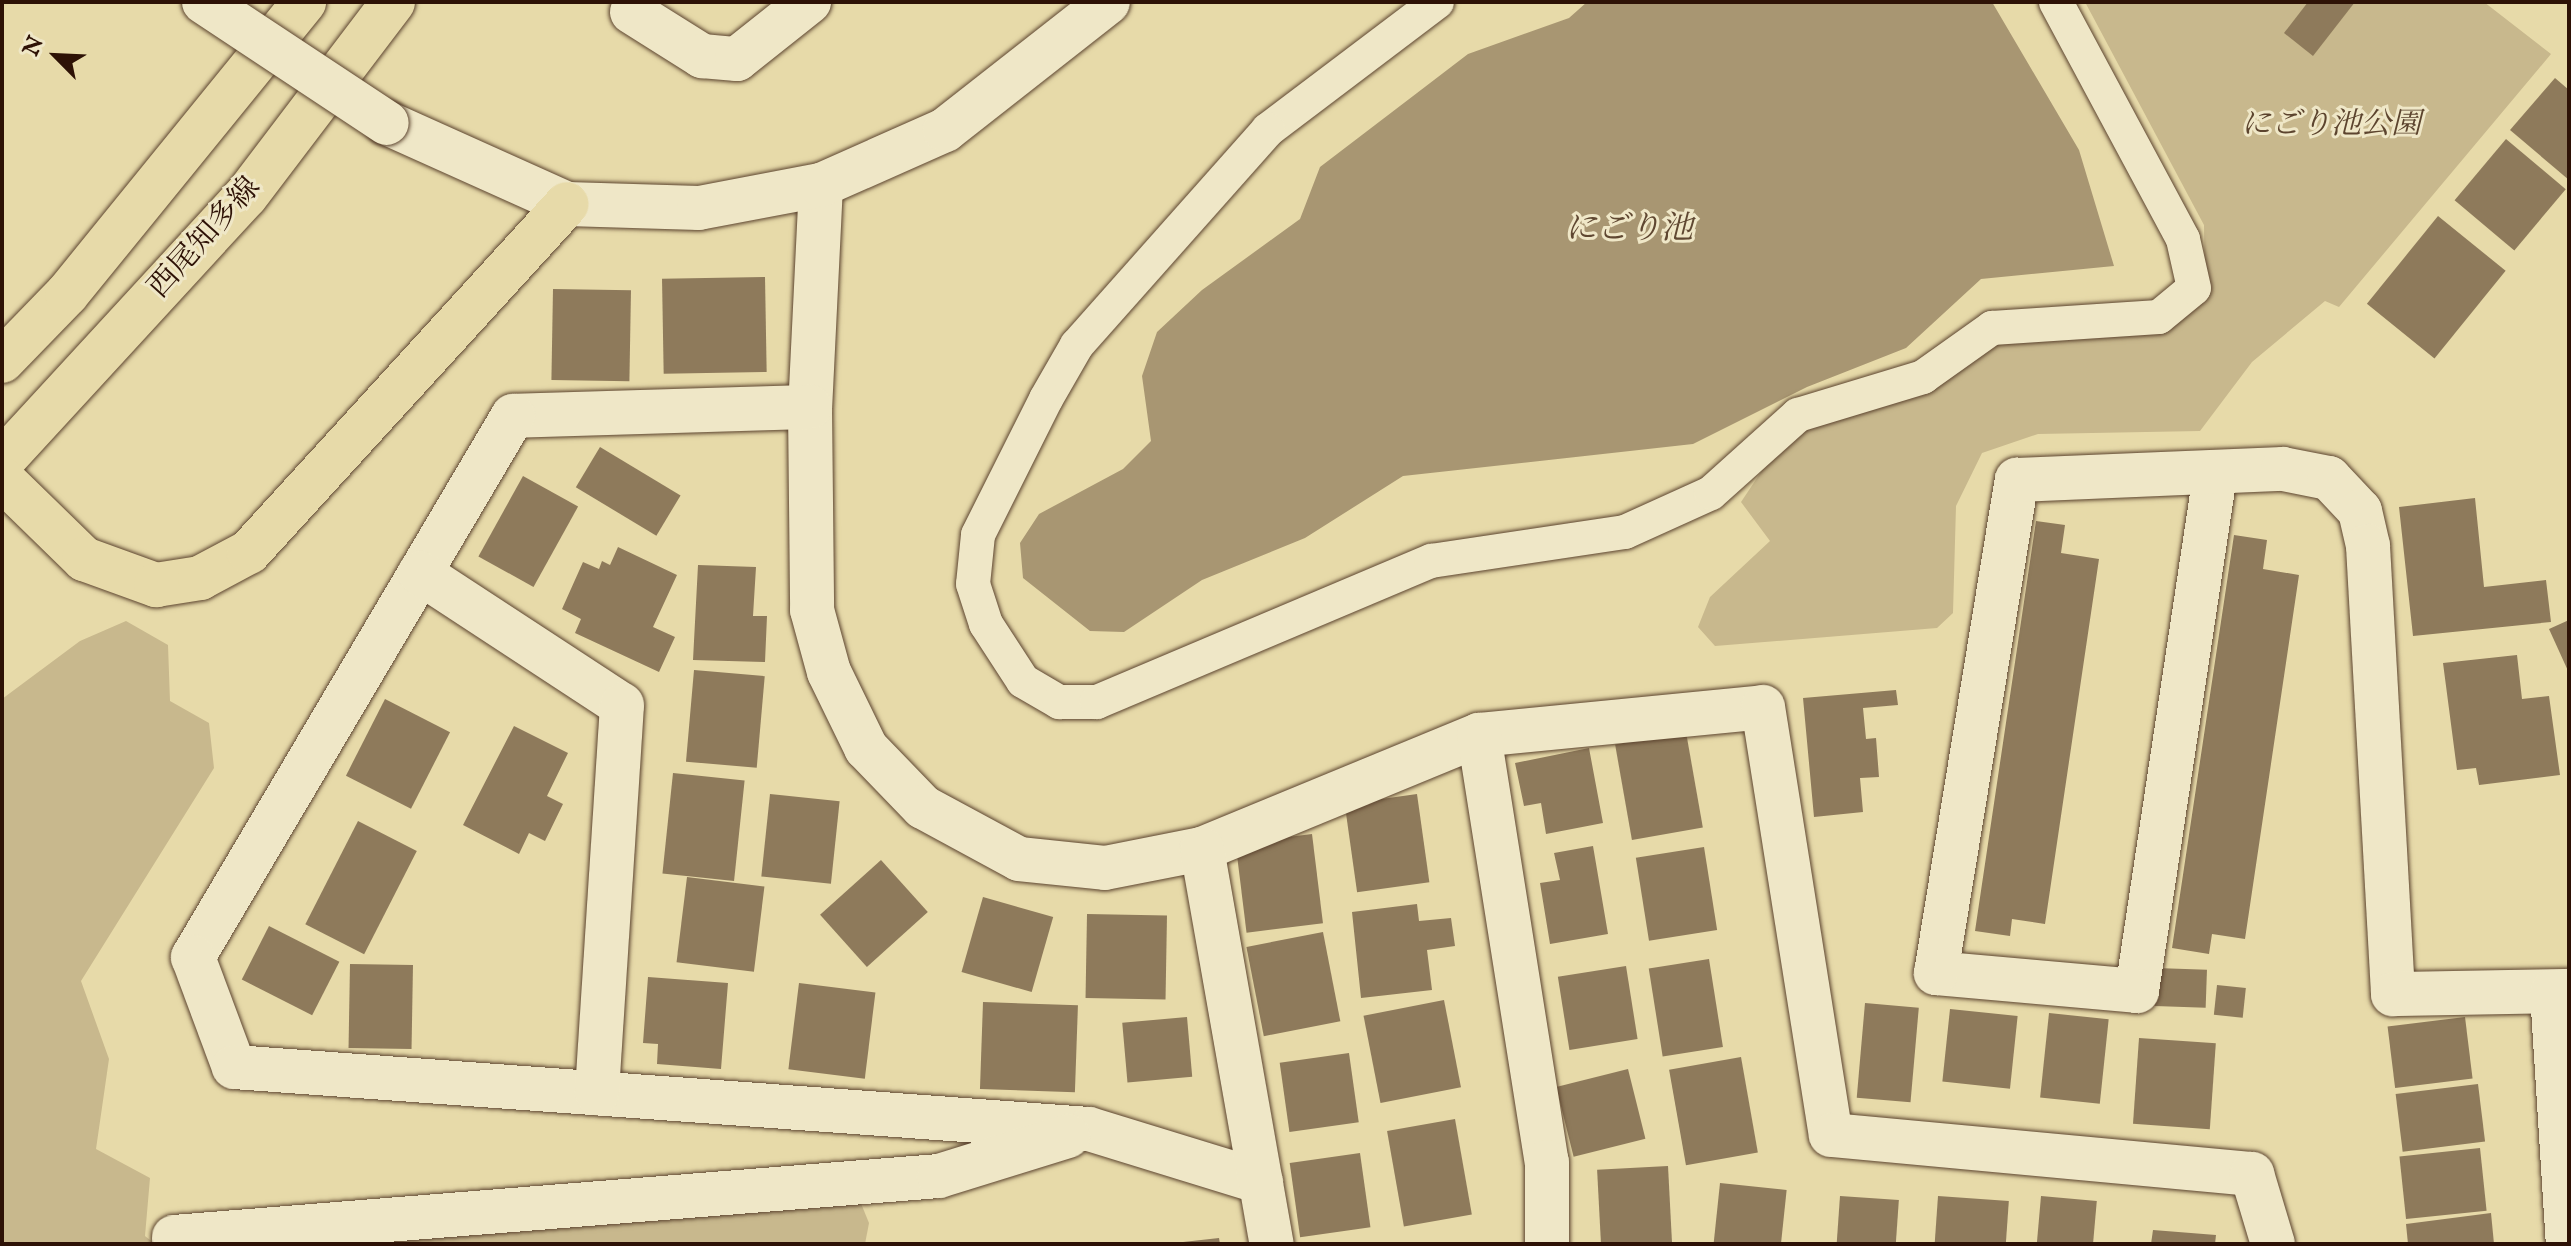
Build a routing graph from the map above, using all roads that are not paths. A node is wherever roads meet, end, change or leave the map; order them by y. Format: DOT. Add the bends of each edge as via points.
graph roads {
  1 [pos="204,2"];
  2 [pos="304,2"];
  3 [pos="393,2"];
  4 [pos="809,2"];
  5 [pos="1108,2"];
  6 [pos="1437,2"];
  7 [pos="2056,2"];
  8 [pos="632,12"];
  9 [pos="821,185"];
  10 [pos="567,204"];
  11 [pos="2,361"];
  12 [pos="810,407"];
  13 [pos="2,461"];
  14 [pos="2215,475"];
  15 [pos="2,479"];
  16 [pos="420,573"];
  17 [pos="1479,735"];
  18 [pos="1202,849"];
  19 [pos="2560,991"];
  20 [pos="597,1093"];
  21 [pos="1089,1129"];
  22 [pos="1261,1182"];
  23 [pos="174,1237"];
  24 [pos="1272,1244"];
  25 [pos="1547,1244"];
  26 [pos="2273,1244"];
  27 [pos="2568,1244"];
  1 -- 10 [label="street, bridge" via="387,123"];
  2 -- 11 [label="main road" via="67,294"];
  3 -- 13 [label="main road, 西尾知多線" via="246,196"];
  4 -- 8 [label="street" via="737,59 702,56"];
  5 -- 9 [label="street" via="945,130"];
  6 -- 7 [label="street" via="1268,130 1077,345 1046,399 978,535 973,584 986,624 1023,681 1059,702 1097,702 1431,561 1625,532 1711,493 1798,415 1923,377 1992,328 2159,317 2194,288 2183,239"];
  9 -- 10 [label="street" via="699,208"];
  9 -- 12 [label="street"];
  10 -- 15 [label="main road" via="249,552 200,578 156,585 84,559"];
  12 -- 16 [label="street" via="513,416"];
  12 -- 18 [label="street" via="812,610 829,672 866,748 923,807 1019,859 1105,868"];
  14 -- 14 [label="street" via="2017,480 1936,973 2137,991"];
  14 -- 19 [label="street" via="2283,469 2329,478 2360,511 2368,546 2393,994"];
  16 -- 20 [label="street" via="622,705"];
  16 -- 20 [label="street" via="193,957 234,1067"];
  17 -- 18 [label="street"];
  17 -- 25 [label="street" via="1547,1162"];
  17 -- 26 [label="street" via="1763,707 1831,1135 2252,1174"];
  18 -- 22 [label="street"];
  19 -- 27 [label="street"];
  20 -- 21 [label="street"];
  21 -- 22 [label="street"];
  21 -- 23 [label="street" via="939,1176"];
  22 -- 24 [label="street"];
}
